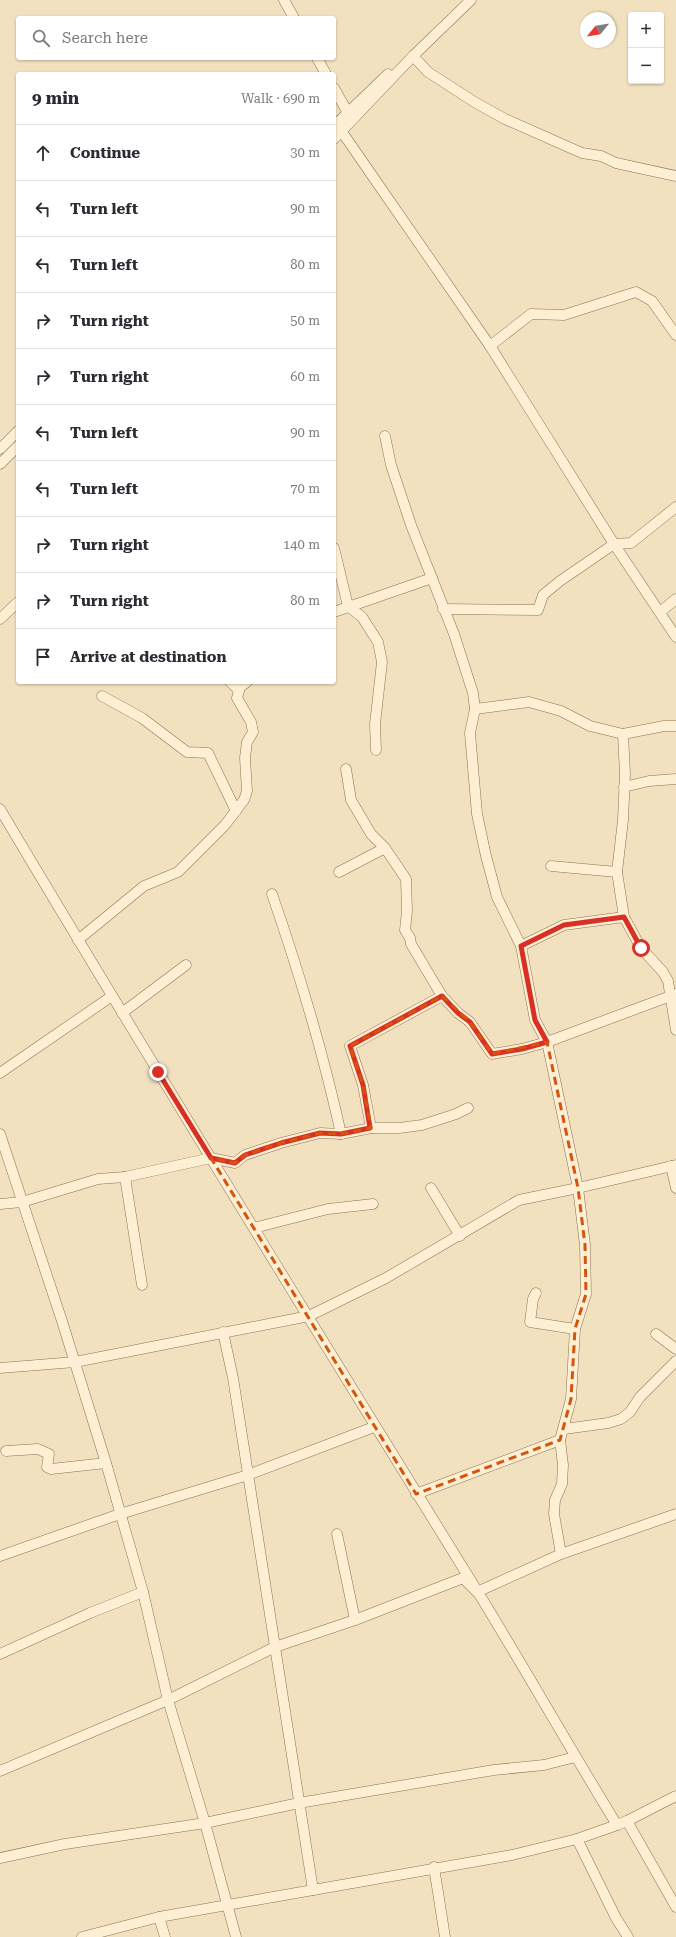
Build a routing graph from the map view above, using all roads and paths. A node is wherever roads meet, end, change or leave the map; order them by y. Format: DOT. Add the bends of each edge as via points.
graph roads {
  1 [pos="284,0"];
  2 [pos="464,0"];
  3 [pos="471,0"];
  4 [pos="293,16"];
  5 [pos="413,56"];
  6 [pos="318,60"];
  7 [pos="325,72"];
  8 [pos="336,91"];
  9 [pos="348,112"];
  10 [pos="338,129"];
  11 [pos="676,176"];
  12 [pos="676,335"];
  13 [pos="490,346"];
  14 [pos="16,433"];
  15 [pos="385,436"];
  16 [pos="16,448"];
  17 [pos="0,449"];
  18 [pos="0,464"];
  19 [pos="676,507"];
  20 [pos="614,544"];
  21 [pos="336,556"];
  22 [pos="432,578"];
  23 [pos="676,599"];
  24 [pos="16,604"];
  25 [pos="348,606"];
  26 [pos="443,608"];
  27 [pos="336,611"];
  28 [pos="660,612"];
  29 [pos="0,619"];
  30 [pos="676,637"];
  31 [pos="232,684"];
  32 [pos="245,684"];
  33 [pos="239,690"];
  34 [pos="102,696"];
  35 [pos="475,709"];
  36 [pos="676,726"];
  37 [pos="623,734"];
  38 [pos="376,750"];
  39 [pos="346,769"];
  40 [pos="676,779"];
  41 [pos="624,787"];
  42 [pos="0,809"];
  43 [pos="236,811"];
  44 [pos="385,848"];
  45 [pos="551,866"];
  46 [pos="339,872"];
  47 [pos="617,872"];
  48 [pos="272,894"];
  49 [pos="624,917"];
  50 [pos="78,940"];
  51 [pos="521,946"];
  52 [pos="186,965"];
  53 [pos="112,996"];
  54 [pos="442,996"];
  55 [pos="673,996"];
  56 [pos="122,1012"];
  57 [pos="676,1030"];
  58 [pos="547,1042"];
  59 [pos="0,1072"];
  60 [pos="468,1108"];
  61 [pos="370,1128"];
  62 [pos="0,1134"];
  63 [pos="341,1134"];
  64 [pos="211,1158"];
  65 [pos="674,1166"];
  66 [pos="125,1177"];
  67 [pos="431,1188"];
  68 [pos="578,1188"];
  69 [pos="676,1188"];
  70 [pos="22,1202"];
  71 [pos="0,1204"];
  72 [pos="372,1204"];
  73 [pos="254,1228"];
  74 [pos="460,1236"];
  75 [pos="142,1285"];
  76 [pos="536,1293"];
  77 [pos="309,1316"];
  78 [pos="576,1329"];
  79 [pos="223,1332"];
  80 [pos="656,1334"];
  81 [pos="676,1349"];
  82 [pos="676,1361"];
  83 [pos="75,1362"];
  84 [pos="0,1368"];
  85 [pos="374,1427"];
  86 [pos="564,1430"];
  87 [pos="560,1440"];
  88 [pos="6,1450"];
  89 [pos="106,1463"];
  90 [pos="248,1475"];
  91 [pos="416,1494"];
  92 [pos="120,1514"];
  93 [pos="676,1514"];
  94 [pos="337,1534"];
  95 [pos="561,1554"];
  96 [pos="0,1556"];
  97 [pos="143,1592"];
  98 [pos="478,1592"];
  99 [pos="356,1620"];
  100 [pos="275,1648"];
  101 [pos="0,1654"];
  102 [pos="168,1700"];
  103 [pos="575,1757"];
  104 [pos="0,1771"];
  105 [pos="676,1796"];
  106 [pos="299,1804"];
  107 [pos="627,1821"];
  108 [pos="205,1823"];
  109 [pos="617,1825"];
  110 [pos="577,1839"];
  111 [pos="0,1858"];
  112 [pos="434,1868"];
  113 [pos="312,1890"];
  114 [pos="228,1906"];
  115 [pos="676,1907"];
  116 [pos="159,1917"];
  117 [pos="82,1937"];
  118 [pos="165,1937"];
  119 [pos="236,1937"];
  120 [pos="445,1937"];
  121 [pos="628,1937"];
  1 -- 4 [label="street"];
  2 -- 9 [label="street"];
  3 -- 5 [label="street"];
  5 -- 10 [label="street"];
  5 -- 11 [label="street" via="428,72 505,119 582,153"];
  6 -- 7 [label="street"];
  8 -- 9 [label="street"];
  9 -- 10 [label="street"];
  10 -- 13 [label="street"];
  12 -- 13 [label="street" via="652,301 636,292 564,315 531,314"];
  13 -- 20 [label="street"];
  14 -- 17 [label="street"];
  15 -- 22 [label="street" via="391,465"];
  16 -- 18 [label="street"];
  19 -- 20 [label="street" via="631,543"];
  20 -- 26 [label="street" via="543,595 538,610"];
  20 -- 28 [label="street"];
  21 -- 25 [label="street"];
  22 -- 25 [label="street"];
  22 -- 26 [label="street"];
  23 -- 28 [label="street"];
  24 -- 29 [label="street"];
  25 -- 27 [label="street"];
  25 -- 38 [label="street" via="362,617 378,642 381,652 375,724"];
  26 -- 35 [label="street" via="473,694"];
  28 -- 30 [label="street"];
  31 -- 33 [label="street"];
  32 -- 33 [label="street"];
  33 -- 43 [label="street" via="238,698 251,722 253,732 245,758 247,791"];
  34 -- 43 [label="street" via="142,718 187,752 208,753"];
  35 -- 37 [label="street" via="528,702 561,711 590,726"];
  35 -- 51 [label="street" via="470,733 477,814 497,897"];
  36 -- 37 [label="street"];
  37 -- 41 [label="street"];
  39 -- 44 [label="street" via="351,800 371,834"];
  40 -- 41 [label="street" via="649,781"];
  41 -- 47 [label="street"];
  42 -- 50 [label="street"];
  43 -- 50 [label="street" via="178,872 144,886"];
  44 -- 46 [label="street"];
  44 -- 54 [label="street" via="406,878 405,930"];
  45 -- 47 [label="street"];
  47 -- 49 [label="street"];
  48 -- 63 [label="street" via="304,990"];
  49 -- 51 [label="street" via="564,925"];
  49 -- 55 [label="street" via="641,948 663,972"];
  50 -- 53 [label="street"];
  51 -- 58 [label="street" via="535,1020"];
  52 -- 56 [label="street"];
  53 -- 56 [label="street"];
  53 -- 59 [label="street"];
  54 -- 58 [label="street" via="470,1022 492,1054"];
  54 -- 61 [label="street" via="350,1046 363,1085"];
  55 -- 57 [label="street"];
  55 -- 58 [label="street"];
  56 -- 64 [label="street"];
  58 -- 68 [label="street"];
  60 -- 61 [label="street" via="422,1125"];
  61 -- 63 [label="street"];
  62 -- 70 [label="street"];
  63 -- 64 [label="street" via="320,1133 281,1143 245,1155 235,1163"];
  64 -- 66 [label="street"];
  64 -- 73 [label="street"];
  65 -- 68 [label="street"];
  65 -- 69 [label="street"];
  66 -- 70 [label="street" via="98,1179"];
  66 -- 75 [label="street"];
  67 -- 74 [label="street"];
  68 -- 74 [label="street" via="519,1200"];
  68 -- 78 [label="street" via="585,1245 586,1294"];
  70 -- 71 [label="street"];
  70 -- 83 [label="street"];
  72 -- 73 [label="street" via="328,1209"];
  73 -- 77 [label="street"];
  74 -- 77 [label="street" via="386,1278"];
  76 -- 78 [label="street" via="530,1322"];
  77 -- 79 [label="street"];
  77 -- 85 [label="street"];
  78 -- 86 [label="street" via="571,1399"];
  79 -- 83 [label="street"];
  79 -- 90 [label="street"];
  80 -- 81 [label="street"];
  82 -- 86 [label="street" via="621,1419 608,1424"];
  83 -- 84 [label="street"];
  83 -- 89 [label="street"];
  85 -- 90 [label="street"];
  85 -- 91 [label="street"];
  86 -- 87 [label="street"];
  87 -- 91 [label="street"];
  87 -- 95 [label="street" via="562,1484 555,1500 554,1514"];
  88 -- 89 [label="street" via="38,1449 49,1454 47,1467 51,1469"];
  89 -- 92 [label="street"];
  90 -- 92 [label="street"];
  90 -- 100 [label="street"];
  91 -- 98 [label="street"];
  92 -- 96 [label="street"];
  92 -- 97 [label="street"];
  93 -- 95 [label="street"];
  94 -- 99 [label="street"];
  95 -- 98 [label="street"];
  97 -- 101 [label="street"];
  97 -- 102 [label="street"];
  98 -- 99 [label="street" via="463,1578"];
  98 -- 103 [label="street"];
  99 -- 100 [label="street"];
  100 -- 102 [label="street"];
  100 -- 106 [label="street"];
  102 -- 104 [label="street"];
  102 -- 108 [label="street"];
  103 -- 106 [label="street" via="544,1765 494,1770"];
  103 -- 109 [label="street"];
  105 -- 107 [label="street"];
  106 -- 108 [label="street"];
  106 -- 113 [label="street"];
  107 -- 109 [label="street"];
  107 -- 115 [label="street"];
  108 -- 111 [label="street" via="65,1844"];
  108 -- 114 [label="street"];
  109 -- 110 [label="street"];
  110 -- 112 [label="street" via="512,1855"];
  110 -- 121 [label="street"];
  112 -- 113 [label="street"];
  112 -- 120 [label="street"];
  113 -- 114 [label="street"];
  114 -- 116 [label="street"];
  114 -- 119 [label="street"];
  116 -- 117 [label="street"];
  116 -- 118 [label="street"];
}
